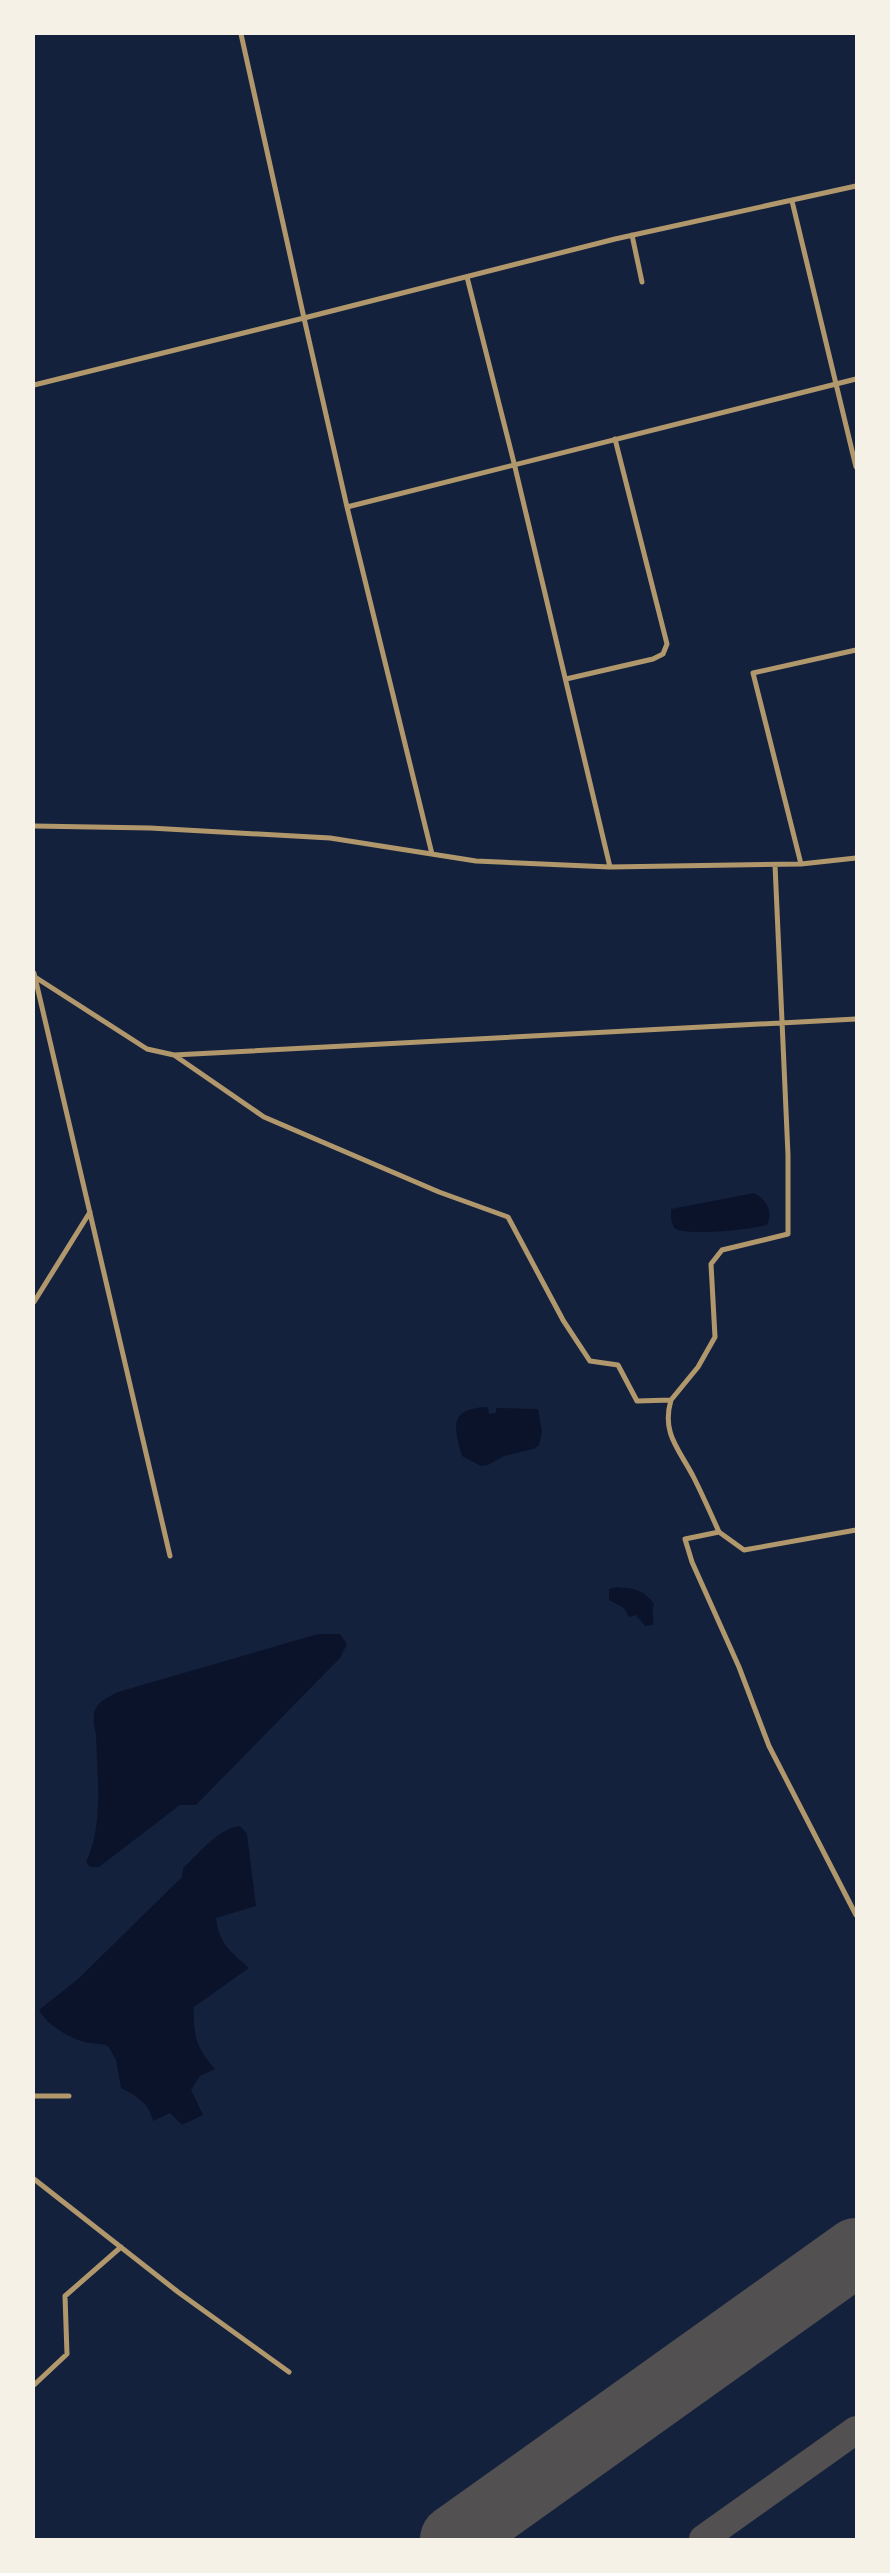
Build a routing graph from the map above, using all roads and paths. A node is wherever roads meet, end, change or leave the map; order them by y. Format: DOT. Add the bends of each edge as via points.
graph roads {
  1 [pos="242,34"];
  2 [pos="856,186"];
  3 [pos="792,201"];
  4 [pos="632,235"];
  5 [pos="467,277"];
  6 [pos="642,282"];
  7 [pos="304,318"];
  8 [pos="856,378"];
  9 [pos="836,384"];
  10 [pos="34,385"];
  11 [pos="615,439"];
  12 [pos="514,464"];
  13 [pos="856,467"];
  14 [pos="347,507"];
  15 [pos="856,650"];
  16 [pos="566,679"];
  17 [pos="34,826"];
  18 [pos="432,854"];
  19 [pos="856,858"];
  20 [pos="801,864"];
  21 [pos="775,865"];
  22 [pos="610,867"];
  23 [pos="34,975"];
  24 [pos="856,1019"];
  25 [pos="781,1023"];
  26 [pos="174,1055"];
  27 [pos="90,1212"];
  28 [pos="34,1302"];
  29 [pos="672,1400"];
  30 [pos="856,1530"];
  31 [pos="719,1532"];
  32 [pos="170,1556"];
  33 [pos="856,1915"];
  34 [pos="34,2096"];
  35 [pos="69,2096"];
  36 [pos="34,2179"];
  37 [pos="121,2247"];
  38 [pos="290,2372"];
  39 [pos="34,2385"];
  1 -- 7 [label="street"];
  2 -- 3 [label="street"];
  3 -- 4 [label="street"];
  3 -- 9 [label="street"];
  4 -- 5 [label="street"];
  4 -- 6 [label="street"];
  5 -- 7 [label="street"];
  5 -- 12 [label="street"];
  7 -- 10 [label="street"];
  7 -- 14 [label="street"];
  8 -- 9 [label="street"];
  9 -- 11 [label="street"];
  9 -- 13 [label="street"];
  11 -- 12 [label="street"];
  11 -- 16 [label="street" via="667,644 663,654 653,659"];
  12 -- 14 [label="street"];
  12 -- 16 [label="street"];
  14 -- 18 [label="street"];
  15 -- 20 [label="street" via="753,673"];
  16 -- 22 [label="street"];
  17 -- 18 [label="street" via="150,828 330,838"];
  18 -- 22 [label="street" via="476,861"];
  19 -- 20 [label="street"];
  20 -- 21 [label="street"];
  21 -- 22 [label="street"];
  21 -- 25 [label="street"];
  23 -- 26 [label="street" via="147,1049"];
  23 -- 27 [label="street"];
  24 -- 25 [label="street"];
  25 -- 26 [label="street"];
  25 -- 29 [label="street" via="788,1156 788,1234 722,1250 711,1264 715,1337 698,1367"];
  26 -- 29 [label="street" via="264,1117 439,1192 508,1217 563,1320 590,1361 618,1365 637,1401"];
  27 -- 28 [label="street"];
  27 -- 32 [label="street"];
  29 -- 31 [label="street" via="666,1417 671,1438"];
  30 -- 31 [label="street" via="744,1550"];
  31 -- 33 [label="street" via="685,1539 692,1562 739,1667 769,1746"];
  34 -- 35 [label="street"];
  36 -- 37 [label="street"];
  37 -- 38 [label="street"];
  37 -- 39 [label="street" via="65,2296 67,2354"];
}
